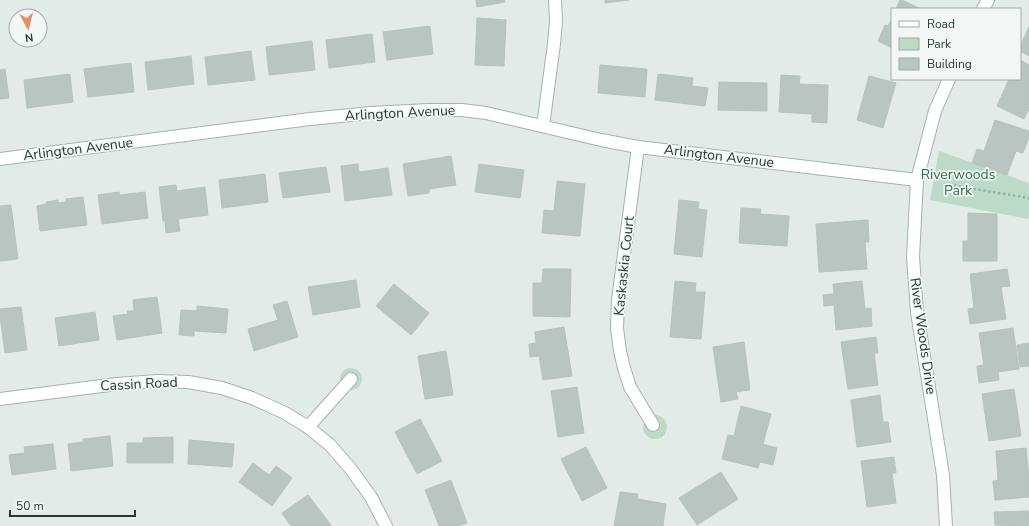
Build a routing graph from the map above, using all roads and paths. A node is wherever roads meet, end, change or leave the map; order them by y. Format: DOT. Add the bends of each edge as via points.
graph roads {
  1 [pos="555,0"];
  2 [pos="949,80"];
  3 [pos="542,126"];
  4 [pos="638,147"];
  5 [pos="0,159"];
  6 [pos="917,180"];
  7 [pos="944,184"];
  8 [pos="1029,198"];
  9 [pos="351,379"];
  10 [pos="0,399"];
  11 [pos="652,425"];
  12 [pos="312,430"];
  13 [pos="386,526"];
  14 [pos="946,526"];
  1 -- 3 [label="street" via="554,44"];
  2 -- 6 [label="street, River Woods Drive" via="935,111"];
  3 -- 4 [label="street, Arlington Avenue"];
  3 -- 5 [label="street, Arlington Avenue" via="486,113 415,110 310,119"];
  4 -- 6 [label="street, Arlington Avenue"];
  4 -- 11 [label="street, Kaskaskia Court" via="618,300 617,328 620,351 630,387"];
  6 -- 14 [label="street, River Woods Drive" via="913,257 916,298 943,475"];
  7 -- 8 [label="path"];
  9 -- 12 [label="street"];
  10 -- 12 [label="street, Cassin Road" via="117,384 188,382 222,388 252,398 285,413"];
  12 -- 13 [label="street, Cassin Road" via="330,445 350,468 371,497"];
}
